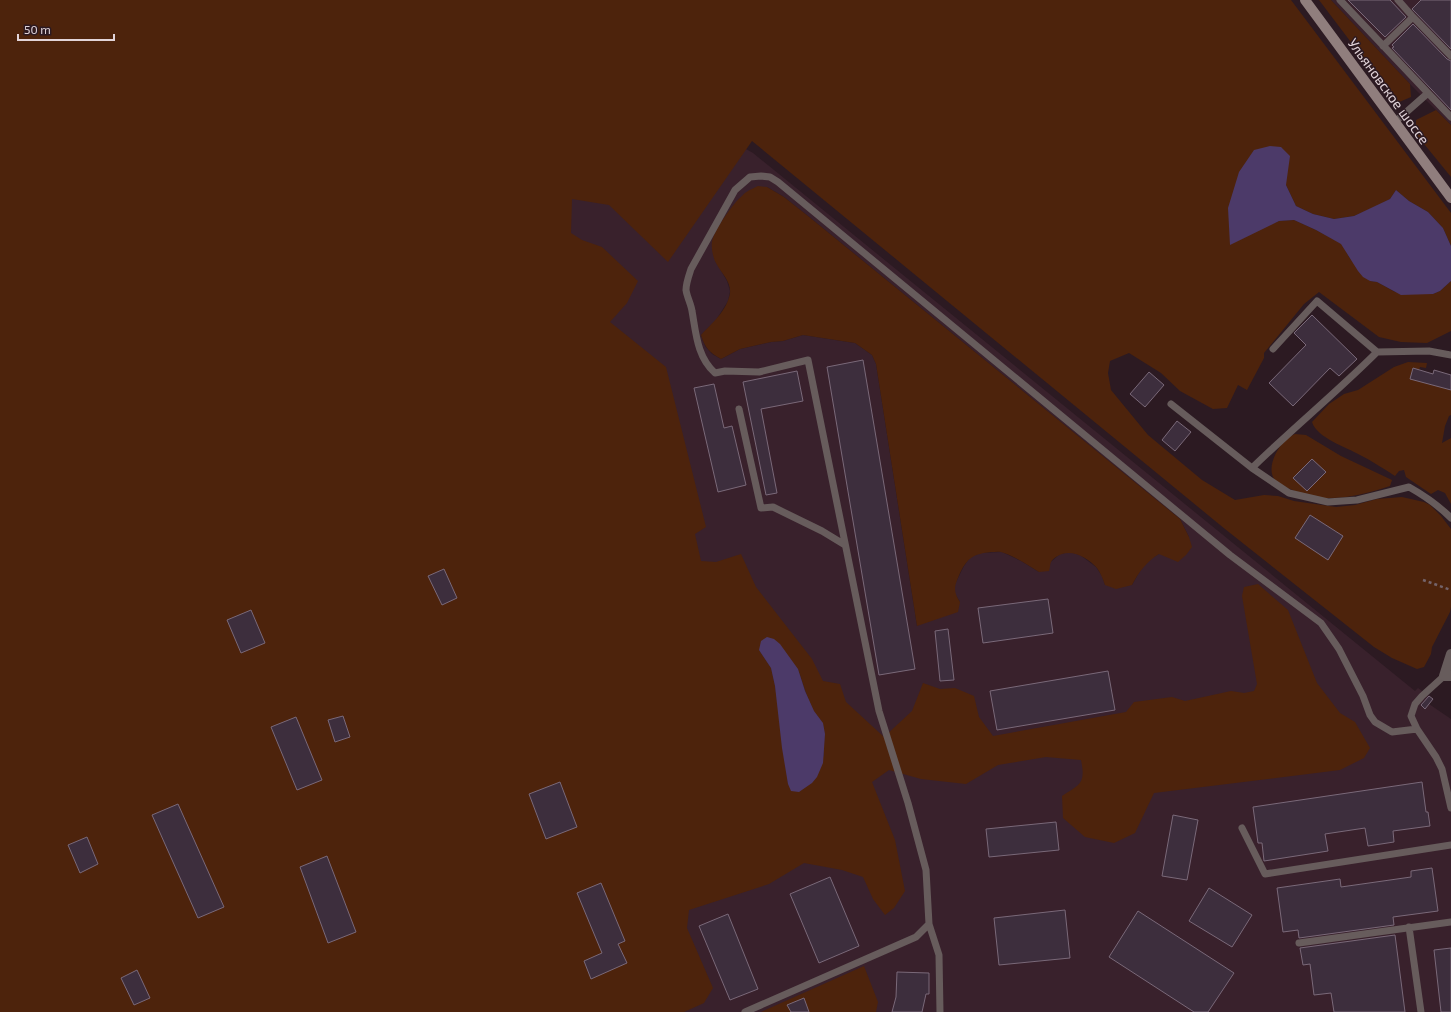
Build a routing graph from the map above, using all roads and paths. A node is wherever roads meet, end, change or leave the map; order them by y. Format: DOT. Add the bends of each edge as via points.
graph roads {
  1 [pos="1305,0"];
  2 [pos="1340,0"];
  3 [pos="1398,0"];
  4 [pos="1413,17"];
  5 [pos="1383,46"];
  6 [pos="1451,56"];
  7 [pos="1428,94"];
  8 [pos="1451,117"];
  9 [pos="1395,122"];
  10 [pos="1451,198"];
  11 [pos="1273,349"];
  12 [pos="1377,352"];
  13 [pos="1451,355"];
  14 [pos="1171,404"];
  15 [pos="739,409"];
  16 [pos="1252,468"];
  17 [pos="1451,518"];
  18 [pos="845,545"];
  19 [pos="1423,580"];
  20 [pos="1451,590"];
  21 [pos="1451,654"];
  22 [pos="1448,676"];
  23 [pos="1417,729"];
  24 [pos="1451,808"];
  25 [pos="1242,828"];
  26 [pos="1451,845"];
  27 [pos="1451,922"];
  28 [pos="929,924"];
  29 [pos="1409,927"];
  30 [pos="1300,943"];
  31 [pos="745,1012"];
  32 [pos="940,1012"];
  33 [pos="1421,1012"];
  1 -- 9 [label="main road, Ульяновское шоссе"];
  2 -- 5 [label="lane"];
  3 -- 4 [label="lane"];
  4 -- 5 [label="lane"];
  4 -- 6 [label="lane"];
  5 -- 7 [label="lane"];
  7 -- 8 [label="lane"];
  7 -- 9 [label="lane"];
  9 -- 10 [label="main road, Ульяновское шоссе"];
  11 -- 12 [label="lane" via="1317,301"];
  12 -- 13 [label="lane" via="1429,351"];
  12 -- 16 [label="lane"];
  14 -- 16 [label="lane"];
  15 -- 18 [label="lane" via="761,508 773,507"];
  16 -- 17 [label="lane" via="1289,493 1328,502 1356,500 1409,487 1438,505"];
  18 -- 23 [label="lane" via="808,360 759,372 715,373 707,366 699,348 686,290 688,279 691,269 735,190 750,177 770,177 778,182 1230,555 1321,623 1339,649 1375,722 1392,732"];
  18 -- 28 [label="lane" via="879,711 926,870"];
  19 -- 20 [label="path"];
  21 -- 22 [label="street"];
  22 -- 23 [label="lane" via="1415,704 1411,716"];
  23 -- 24 [label="lane" via="1442,769"];
  25 -- 26 [label="lane" via="1265,874"];
  27 -- 29 [label="lane"];
  28 -- 31 [label="lane" via="916,937"];
  28 -- 32 [label="lane" via="939,955"];
  29 -- 30 [label="lane"];
  29 -- 33 [label="lane"];
}
